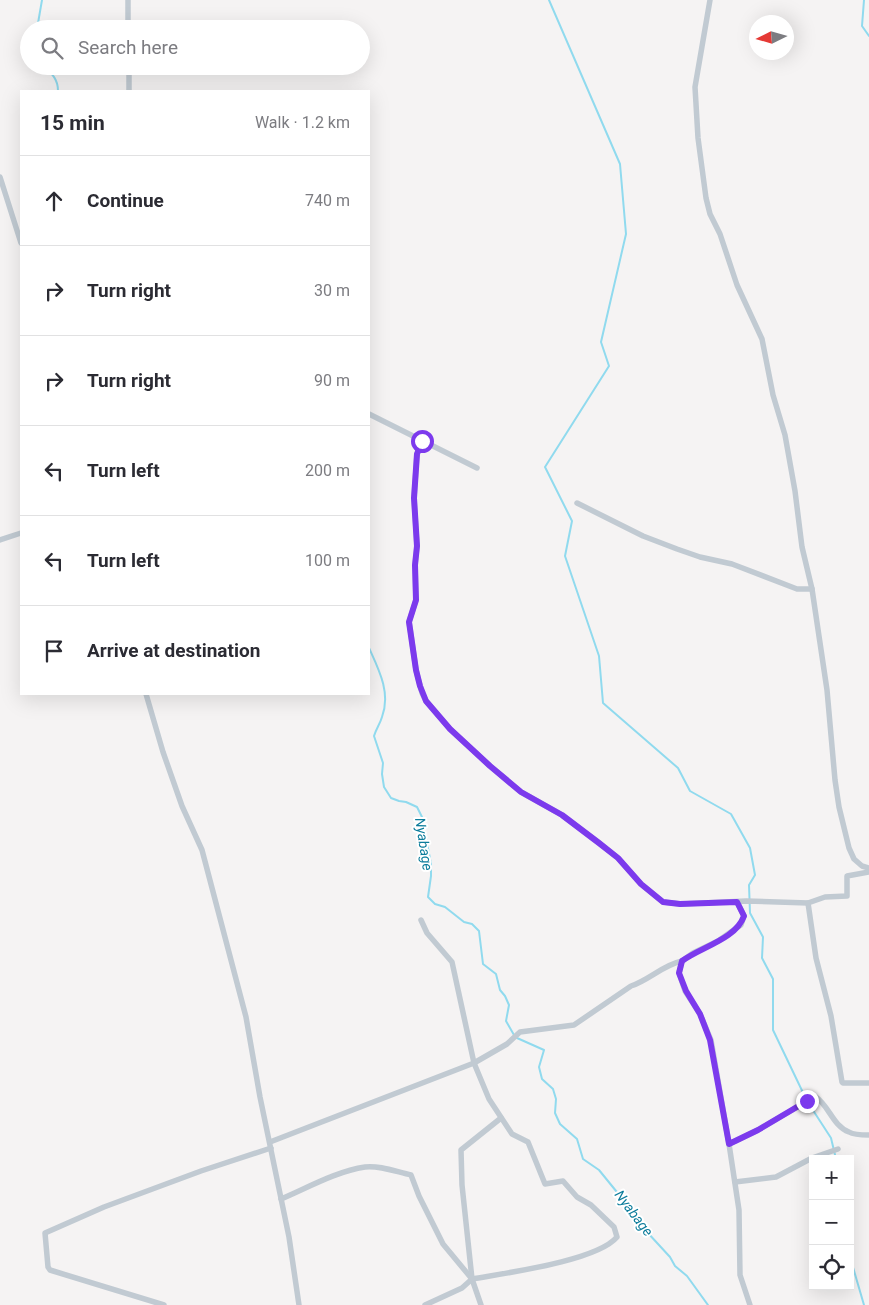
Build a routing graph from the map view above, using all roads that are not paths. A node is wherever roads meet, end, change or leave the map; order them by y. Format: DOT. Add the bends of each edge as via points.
graph roads {
  1 [pos="128,0"];
  2 [pos="710,0"];
  3 [pos="128,20"];
  4 [pos="129,75"];
  5 [pos="129,90"];
  6 [pos="0,177"];
  7 [pos="20,239"];
  8 [pos="370,415"];
  9 [pos="422,441"];
  10 [pos="477,468"];
  11 [pos="577,504"];
  12 [pos="20,533"];
  13 [pos="0,540"];
  14 [pos="812,589"];
  15 [pos="146,695"];
  16 [pos="869,870"];
  17 [pos="737,902"];
  18 [pos="808,903"];
  19 [pos="420,920"];
  20 [pos="682,961"];
  21 [pos="474,1063"];
  22 [pos="869,1083"];
  23 [pos="501,1118"];
  24 [pos="869,1136"];
  25 [pos="729,1144"];
  26 [pos="271,1145"];
  27 [pos="838,1149"];
  28 [pos="735,1182"];
  29 [pos="281,1199"];
  30 [pos="472,1279"];
  31 [pos="164,1305"];
  32 [pos="299,1305"];
  33 [pos="425,1305"];
  34 [pos="481,1305"];
  35 [pos="750,1305"];
  1 -- 3 [label="street"];
  2 -- 14 [label="street" via="695,87 706,198 737,285 762,339 785,435 802,547"];
  4 -- 5 [label="street"];
  6 -- 7 [label="street"];
  8 -- 9 [label="street"];
  9 -- 10 [label="street"];
  9 -- 17 [label="street" via="417,454 414,498 416,600 409,622 416,670 426,701 450,729 490,766 521,792 562,815 599,843 663,902"];
  11 -- 14 [label="street" via="676,549 755,572 797,589"];
  12 -- 13 [label="street"];
  14 -- 16 [label="street" via="840,807 854,859"];
  15 -- 26 [label="street" via="163,752 202,850 214,892 246,1017"];
  16 -- 18 [label="street" via="847,876 847,896 825,897"];
  17 -- 18 [label="street"];
  17 -- 20 [label="street" via="744,916 741,925"];
  18 -- 22 [label="street" via="842,1082"];
  19 -- 21 [label="street" via="452,962"];
  20 -- 21 [label="street" via="631,986 574,1025 520,1032 507,1044"];
  20 -- 25 [label="street" via="679,973 682,982 710,1040"];
  21 -- 23 [label="street"];
  21 -- 26 [label="street"];
  23 -- 30 [label="street" via="461,1150"];
  23 -- 30 [label="street" via="512,1134 528,1142 545,1184 563,1181 577,1197 591,1205 614,1227 617,1237 597,1251 565,1261"];
  24 -- 25 [label="street" via="849,1132 838,1125 816,1097"];
  25 -- 28 [label="street"];
  26 -- 29 [label="street"];
  26 -- 31 [label="street" via="104,1207 45,1233 50,1270"];
  27 -- 28 [label="street" via="776,1177"];
  28 -- 35 [label="street" via="740,1217 740,1274"];
  29 -- 30 [label="street" via="366,1167 411,1175 443,1244"];
  29 -- 32 [label="street"];
  30 -- 33 [label="street" via="462,1288"];
  30 -- 34 [label="street"];
}
